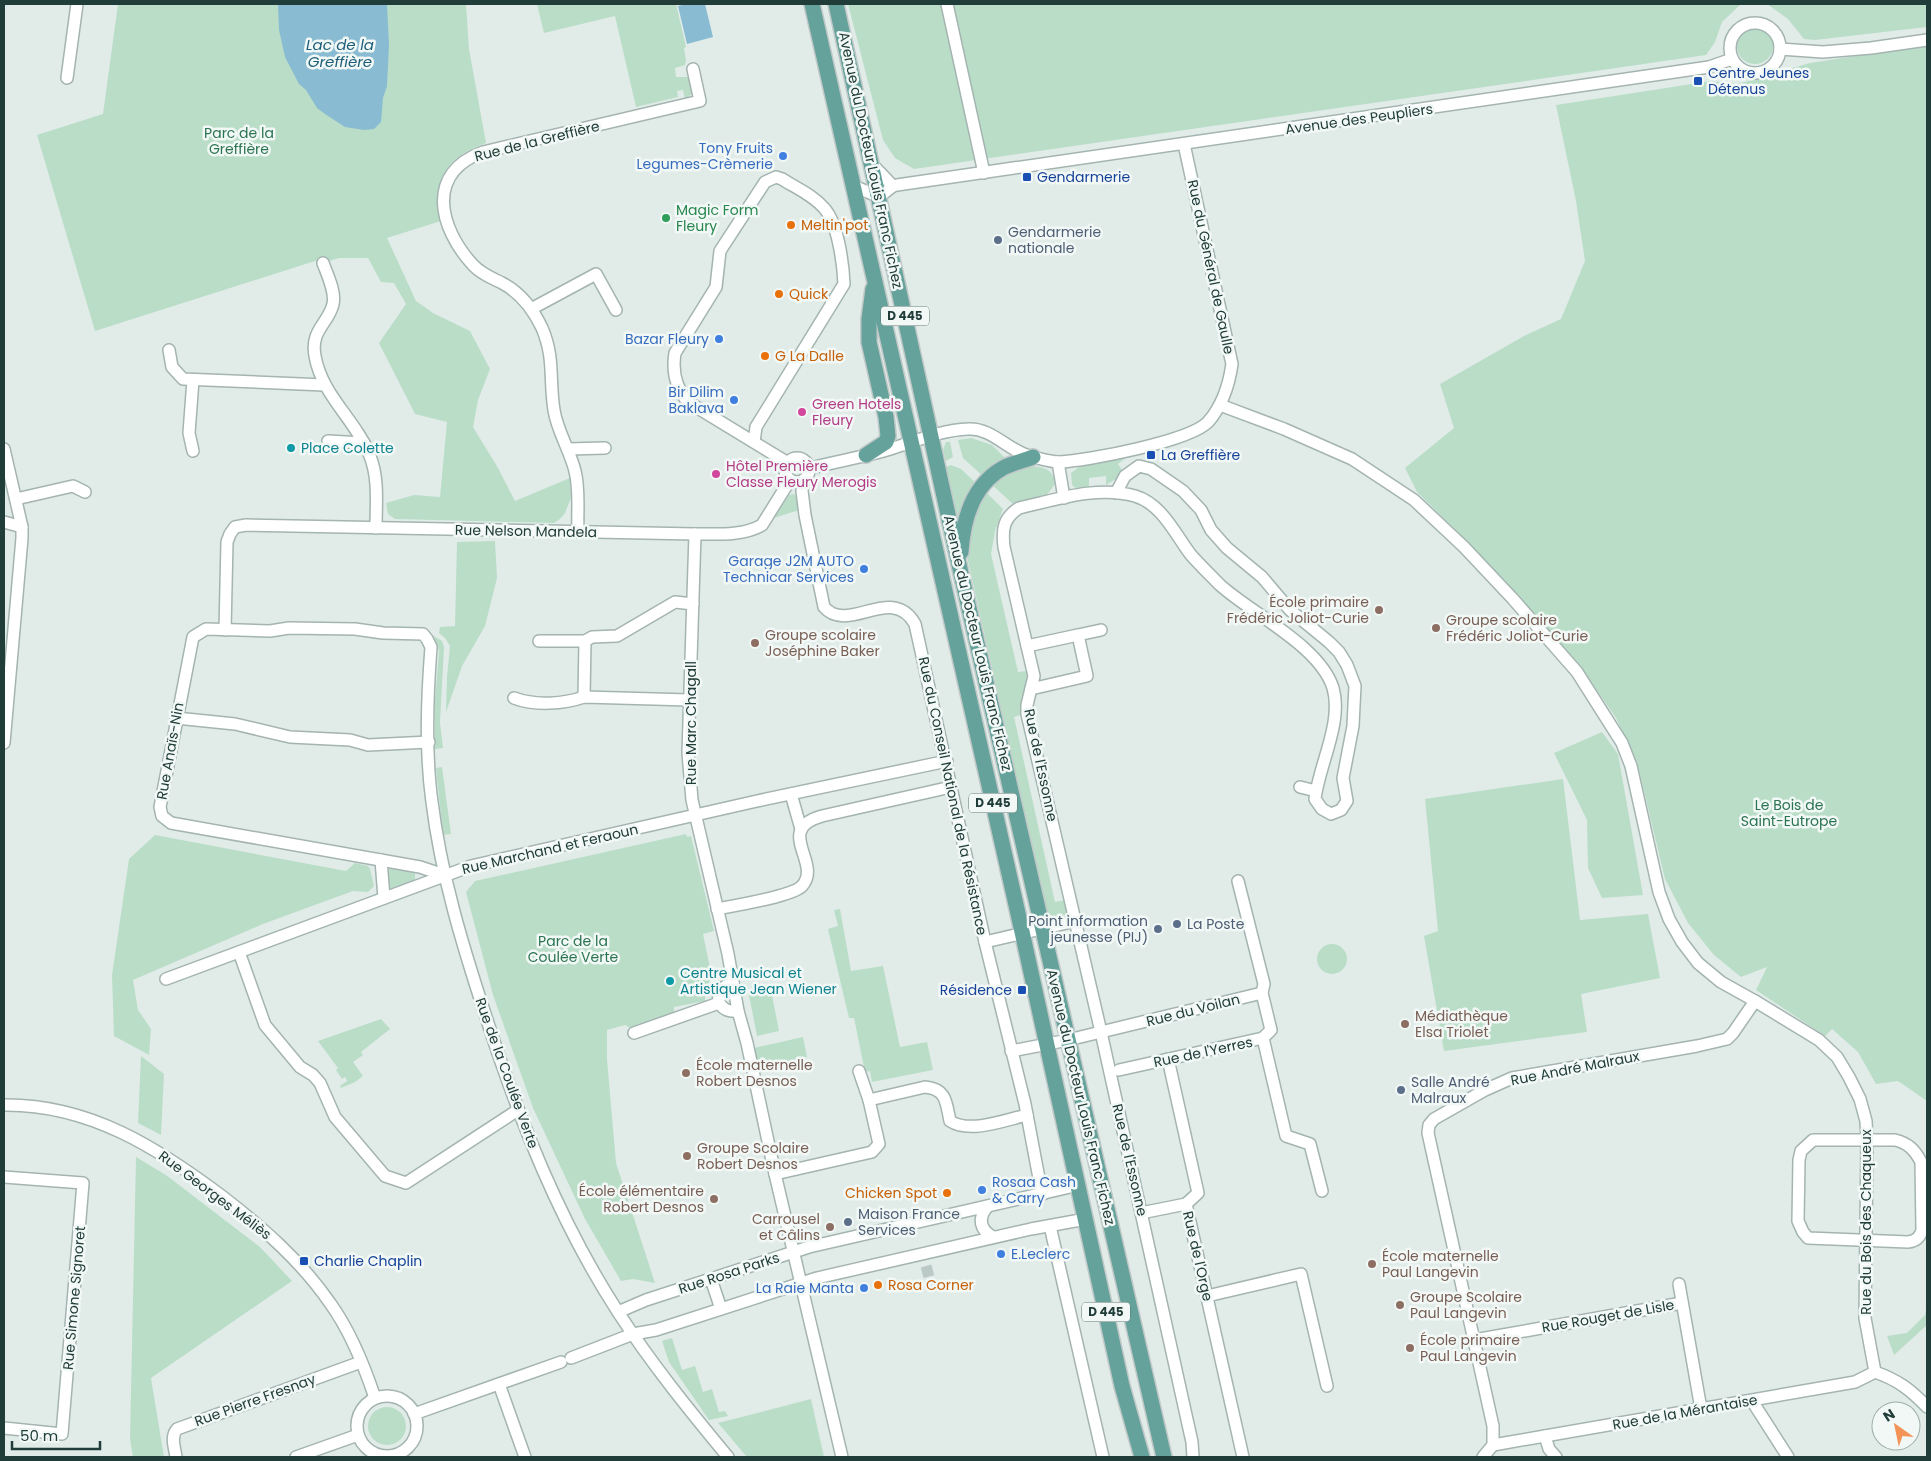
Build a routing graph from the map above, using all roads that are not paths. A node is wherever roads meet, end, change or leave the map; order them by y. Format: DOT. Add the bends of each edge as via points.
graph roads {
  1 [pos="77,4"];
  2 [pos="812,4"];
  3 [pos="836,4"];
  4 [pos="947,4"];
  5 [pos="1927,40"];
  6 [pos="1780,49"];
  7 [pos="1732,59"];
  8 [pos="692,69"];
  9 [pos="67,78"];
  10 [pos="1184,144"];
  11 [pos="872,163"];
  12 [pos="984,173"];
  13 [pos="854,186"];
  14 [pos="893,186"];
  15 [pos="879,197"];
  16 [pos="323,263"];
  17 [pos="874,277"];
  18 [pos="531,309"];
  19 [pos="616,310"];
  20 [pos="169,350"];
  21 [pos="193,380"];
  22 [pos="324,385"];
  23 [pos="1220,405"];
  24 [pos="931,436"];
  25 [pos="328,441"];
  26 [pos="754,442"];
  27 [pos="911,442"];
  28 [pos="364,443"];
  29 [pos="605,448"];
  30 [pos="4,449"];
  31 [pos="568,449"];
  32 [pos="193,452"];
  33 [pos="866,455"];
  34 [pos="1033,457"];
  35 [pos="1058,462"];
  36 [pos="788,463"];
  37 [pos="810,468"];
  38 [pos="790,480"];
  39 [pos="803,481"];
  40 [pos="86,492"];
  41 [pos="1116,492"];
  42 [pos="1064,498"];
  43 [pos="16,500"];
  44 [pos="4,522"];
  45 [pos="22,527"];
  46 [pos="376,528"];
  47 [pos="578,532"];
  48 [pos="696,534"];
  49 [pos="960,569"];
  50 [pos="693,604"];
  51 [pos="226,630"];
  52 [pos="1101,630"];
  53 [pos="1078,635"];
  54 [pos="428,639"];
  55 [pos="585,641"];
  56 [pos="539,642"];
  57 [pos="1027,646"];
  58 [pos="1031,689"];
  59 [pos="514,698"];
  60 [pos="584,698"];
  61 [pos="689,700"];
  62 [pos="176,718"];
  63 [pos="4,742"];
  64 [pos="429,742"];
  65 [pos="947,761"];
  66 [pos="951,787"];
  67 [pos="1300,787"];
  68 [pos="1316,791"];
  69 [pos="791,794"];
  70 [pos="696,816"];
  71 [pos="800,830"];
  72 [pos="381,860"];
  73 [pos="444,875"];
  74 [pos="1238,881"];
  75 [pos="384,898"];
  76 [pos="717,909"];
  77 [pos="1075,921"];
  78 [pos="1042,928"];
  79 [pos="1022,933"];
  80 [pos="985,942"];
  81 [pos="239,952"];
  82 [pos="166,979"];
  83 [pos="733,983"];
  84 [pos="1262,993"];
  85 [pos="1755,1001"];
  86 [pos="718,1002"];
  87 [pos="738,1011"];
  88 [pos="1101,1032"];
  89 [pos="634,1033"];
  90 [pos="1263,1038"];
  91 [pos="1068,1040"];
  92 [pos="1046,1044"];
  93 [pos="1011,1051"];
  94 [pos="1168,1059"];
  95 [pos="1119,1070"];
  96 [pos="859,1071"];
  97 [pos="869,1100"];
  98 [pos="4,1105"];
  99 [pos="518,1110"];
  100 [pos="1027,1115"];
  101 [pos="1867,1141"];
  102 [pos="775,1174"];
  103 [pos="4,1176"];
  104 [pos="1096,1184"];
  105 [pos="1079,1186"];
  106 [pos="1322,1191"];
  107 [pos="1044,1194"];
  108 [pos="1186,1204"];
  109 [pos="988,1206"];
  110 [pos="1141,1213"];
  111 [pos="1092,1214"];
  112 [pos="1050,1226"];
  113 [pos="994,1238"];
  114 [pos="1866,1241"];
  115 [pos="793,1252"];
  116 [pos="711,1279"];
  117 [pos="801,1283"];
  118 [pos="1679,1284"];
  119 [pos="1206,1296"];
  120 [pos="1682,1303"];
  121 [pos="721,1309"];
  122 [pos="618,1312"];
  123 [pos="633,1334"];
  124 [pos="1474,1340"];
  125 [pos="1138,1344"];
  126 [pos="361,1362"];
  127 [pos="1875,1372"];
  128 [pos="499,1384"];
  129 [pos="1327,1386"];
  130 [pos="375,1398"];
  131 [pos="1754,1400"];
  132 [pos="1927,1407"];
  133 [pos="1701,1409"];
  134 [pos="414,1414"];
  135 [pos="4,1428"];
  136 [pos="358,1435"];
  137 [pos="1545,1436"];
  138 [pos="1493,1445"];
  139 [pos="397,1456"];
  140 [pos="176,1457"];
  141 [pos="296,1457"];
  142 [pos="525,1457"];
  143 [pos="728,1457"];
  144 [pos="842,1457"];
  145 [pos="1103,1457"];
  146 [pos="1142,1457"];
  147 [pos="1164,1457"];
  148 [pos="1193,1457"];
  149 [pos="1243,1457"];
  150 [pos="1483,1457"];
  151 [pos="1556,1457"];
  152 [pos="1788,1457"];
  1 -- 9 [label="street"];
  2 -- 13 [label="main road, D 445"];
  3 -- 11 [label="main road, Avenue du Docteur Louis Franc Fichez / D 445"];
  4 -- 12 [label="street"];
  5 -- 6 [label="street" via="1823,52"];
  6 -- 7 [label="street" via="1773,65 1758,73 1743,70"];
  6 -- 7 [label="street" via="1775,32 1768,26 1751,23 1732,36"];
  7 -- 10 [label="street, Avenue des Peupliers" via="1709,67"];
  8 -- 18 [label="street, Rue de la Greffière" via="700,102 483,152 470,157 452,172 443,196 450,231 475,267 514,290"];
  10 -- 12 [label="street, Avenue des Peupliers"];
  10 -- 23 [label="street, Rue du Général de Gaulle" via="1232,364 1228,387"];
  11 -- 14 [label="street"];
  11 -- 15 [label="main road, Avenue du Docteur Louis Franc Fichez / D 445"];
  12 -- 14 [label="street, Avenue des Peupliers"];
  13 -- 15 [label="street"];
  13 -- 17 [label="main road, Avenue du Docteur Louis Franc Fichez / D 445"];
  14 -- 15 [label="street"];
  15 -- 24 [label="main road, Avenue du Docteur Louis Franc Fichez / D 445"];
  16 -- 22 [label="street" via="334,298 314,344"];
  17 -- 24 [label="main road" via="916,426"];
  17 -- 27 [label="main road, Avenue du Docteur Louis Franc Fichez / D 445"];
  17 -- 33 [label="main road" via="869,342 888,436 886,442"];
  18 -- 19 [label="street" via="596,274"];
  18 -- 31 [label="street, Rue de la Greffière" via="548,346 553,373 554,412"];
  20 -- 21 [label="street" via="172,367 182,379"];
  21 -- 22 [label="street"];
  21 -- 32 [label="street" via="189,433"];
  22 -- 28 [label="street"];
  23 -- 35 [label="street, Rue du Général de Gaulle" via="1208,422 1182,437"];
  23 -- 85 [label="street, Rue du Bois des Chaqueux" via="1352,459 1414,500 1464,546 1513,599 1577,672 1622,743 1631,766 1659,892 1682,942 1698,963 1721,982"];
  24 -- 27 [label="street, Rue du Général de Gaulle"];
  24 -- 34 [label="street, Rue du Général de Gaulle" via="970,428 985,432 1023,455"];
  24 -- 49 [label="main road, Avenue du Docteur Louis Franc Fichez / D 445"];
  25 -- 28 [label="street"];
  26 -- 26 [label="street" via="756,427 844,284 837,235 830,215 816,200 776,177 765,182 720,251 716,287 675,353 674,365 678,387 688,402"];
  26 -- 36 [label="street"];
  27 -- 33 [label="street, Rue du Général de Gaulle"];
  27 -- 49 [label="main road" via="924,446 948,541"];
  27 -- 79 [label="main road, Avenue du Docteur Louis Franc Fichez / D 445"];
  28 -- 46 [label="street" via="376,480"];
  29 -- 31 [label="street"];
  30 -- 43 [label="street"];
  31 -- 47 [label="street, Rue de la Greffière" via="576,473"];
  33 -- 37 [label="street, Rue du Général de Gaulle"];
  34 -- 35 [label="street, Rue du Général de Gaulle"];
  34 -- 49 [label="main road" via="1001,469 982,486 966,517"];
  35 -- 42 [label="street"];
  36 -- 37 [label="street" via="798,458 807,462"];
  36 -- 38 [label="street" via="785,468"];
  37 -- 39 [label="street"];
  38 -- 39 [label="street"];
  38 -- 48 [label="street, Rue Nelson Mandela" via="767,518 756,528"];
  39 -- 65 [label="street, Rue du Conseil National de la Résistance" via="805,515 824,607 829,613 842,616 888,607 910,616 915,624"];
  40 -- 43 [label="street" via="73,486"];
  41 -- 42 [label="street, Rue de l'Essonne"];
  41 -- 68 [label="street, Rue de l'Essonne" via="1148,502 1206,571 1246,606 1300,645 1325,672 1334,692 1335,710"];
  41 -- 68 [label="street" via="1129,471 1138,466 1151,468 1172,482 1201,510 1227,548 1262,577 1290,610 1339,652 1355,686 1353,726 1343,778 1347,801 1337,813 1326,813 1317,805"];
  42 -- 57 [label="street, Rue de l'Essonne" via="1019,508 1006,519 1004,527 1004,547"];
  43 -- 45 [label="street"];
  44 -- 45 [label="street"];
  45 -- 63 [label="street"];
  46 -- 47 [label="street, Rue Nelson Mandela"];
  46 -- 51 [label="street, Rue Nelson Mandela" via="235,527 228,542"];
  47 -- 48 [label="street, Rue Nelson Mandela"];
  48 -- 50 [label="street, Rue Marc Chagall"];
  49 -- 78 [label="main road, Avenue du Docteur Louis Franc Fichez / D 445"];
  50 -- 55 [label="street" via="675,602 617,636 592,637"];
  50 -- 61 [label="street, Rue Marc Chagall"];
  51 -- 54 [label="street, Rue Anaïs-Nin" via="355,629 423,634"];
  51 -- 62 [label="street, Rue Anaïs-Nin" via="206,629 193,637"];
  52 -- 53 [label="street"];
  53 -- 57 [label="street"];
  53 -- 58 [label="street" via="1087,676"];
  54 -- 64 [label="street, Rue de la Coulée Verte" via="431,647"];
  55 -- 56 [label="street"];
  55 -- 60 [label="street"];
  57 -- 58 [label="street, Rue de l'Essonne" via="1034,676"];
  58 -- 77 [label="street, Rue de l'Essonne" via="1027,714"];
  59 -- 60 [label="street" via="525,702 571,702"];
  60 -- 61 [label="street"];
  61 -- 70 [label="street, Rue Marc Chagall" via="689,783"];
  62 -- 64 [label="street" via="235,724 290,737 368,745"];
  62 -- 72 [label="street, Rue Anaïs-Nin" via="160,806 162,816 170,822"];
  64 -- 73 [label="street, Rue de la Coulée Verte" via="432,801"];
  65 -- 66 [label="street, Rue du Conseil National de la Résistance"];
  65 -- 69 [label="street, Rue Marchand et Feraoun"];
  66 -- 71 [label="street" via="813,819"];
  66 -- 80 [label="street, Rue du Conseil National de la Résistance"];
  67 -- 68 [label="street"];
  69 -- 70 [label="street, Rue Marchand et Feraoun"];
  69 -- 71 [label="street"];
  70 -- 73 [label="street, Rue Marchand et Feraoun" via="471,866"];
  70 -- 76 [label="street, Rue Marc Chagall"];
  71 -- 76 [label="street" via="807,873 802,886 790,893"];
  72 -- 73 [label="street, Rue Anaïs-Nin"];
  72 -- 75 [label="street"];
  73 -- 75 [label="street, Rue Marchand et Feraoun"];
  73 -- 99 [label="street, Rue de la Coulée Verte" via="476,987"];
  74 -- 84 [label="street" via="1264,984"];
  75 -- 81 [label="street, Rue Marchand et Feraoun"];
  76 -- 83 [label="street, Rue Marc Chagall"];
  77 -- 78 [label="street"];
  77 -- 88 [label="street, Rue de l'Essonne"];
  78 -- 79 [label="street"];
  78 -- 91 [label="main road, Avenue du Docteur Louis Franc Fichez / D 445"];
  79 -- 80 [label="street"];
  79 -- 92 [label="main road, Avenue du Docteur Louis Franc Fichez / D 445"];
  80 -- 93 [label="street, Rue du Conseil National de la Résistance"];
  81 -- 82 [label="street, Rue Marchand et Feraoun"];
  81 -- 99 [label="street" via="265,1025 300,1067 320,1083 335,1117 385,1176 406,1183"];
  83 -- 86 [label="street" via="721,990"];
  83 -- 87 [label="street, Rue Marc Chagall"];
  84 -- 88 [label="street, Rue du Voilan"];
  84 -- 90 [label="street" via="1271,1030"];
  85 -- 101 [label="street, Rue du Bois des Chaqueux" via="1819,1040 1837,1057 1860,1100"];
  85 -- 124 [label="street, Rue André Malraux" via="1727,1039 1512,1078 1485,1090 1429,1125 1428,1133"];
  86 -- 87 [label="street" via="729,1012"];
  86 -- 89 [label="street"];
  87 -- 102 [label="street, Rue Marc Chagall"];
  88 -- 91 [label="street, Rue du Voilan"];
  88 -- 110 [label="street, Rue de l'Essonne"];
  90 -- 94 [label="street, Rue de l'Yerres"];
  90 -- 106 [label="street, Rue de l'Yerres" via="1286,1136 1310,1144"];
  91 -- 92 [label="street, Rue du Voilan"];
  91 -- 104 [label="main road, Avenue du Docteur Louis Franc Fichez / D 445"];
  92 -- 93 [label="street, Rue du Voilan"];
  92 -- 105 [label="main road, Avenue du Docteur Louis Franc Fichez / D 445"];
  93 -- 100 [label="street, Rue du Conseil National de la Résistance"];
  94 -- 95 [label="street, Rue de l'Yerres"];
  94 -- 108 [label="street, Rue de l'Orge" via="1198,1193"];
  96 -- 97 [label="street"];
  97 -- 100 [label="street" via="933,1088 944,1097 950,1121 970,1128"];
  97 -- 102 [label="street" via="879,1144 876,1149"];
  98 -- 126 [label="street, Rue Georges Méliès" via="43,1108 94,1120 144,1143 195,1176 259,1225 298,1263 330,1302"];
  99 -- 122 [label="street, Rue de la Coulée Verte" via="569,1225"];
  100 -- 107 [label="street, Rue du Conseil National de la Résistance"];
  101 -- 114 [label="street, Rue du Bois des Chaqueux"];
  101 -- 114 [label="street" via="1895,1140 1917,1153 1921,1162 1922,1231 1920,1238 1914,1241"];
  101 -- 114 [label="street" via="1813,1140 1801,1151 1798,1221 1808,1238"];
  102 -- 115 [label="street, Rue Marc Chagall"];
  103 -- 135 [label="street, Rue Simone Signoret" via="83,1183 62,1434"];
  104 -- 105 [label="main road"];
  104 -- 111 [label="main road"];
  104 -- 125 [label="main road, Avenue du Docteur Louis Franc Fichez / D 445"];
  105 -- 107 [label="street, Rue Rosa Parks"];
  105 -- 111 [label="main road, Avenue du Docteur Louis Franc Fichez / D 445"];
  107 -- 109 [label="street, Rue Rosa Parks"];
  108 -- 110 [label="street"];
  108 -- 119 [label="street, Rue de l'Orge"];
  109 -- 113 [label="street" via="982,1212 981,1224"];
  109 -- 115 [label="street, Rue Rosa Parks"];
  110 -- 148 [label="street, Rue de l'Essonne"];
  111 -- 112 [label="street"];
  111 -- 125 [label="main road" via="1118,1296"];
  111 -- 146 [label="main road, Avenue du Docteur Louis Franc Fichez / D 445" via="1122,1386"];
  112 -- 113 [label="street"];
  112 -- 145 [label="street"];
  113 -- 117 [label="street"];
  114 -- 127 [label="street, Rue du Bois des Chaqueux" via="1865,1318"];
  115 -- 116 [label="street, Rue Rosa Parks"];
  115 -- 117 [label="street, Rue Marc Chagall"];
  116 -- 121 [label="street"];
  116 -- 122 [label="street, Rue Rosa Parks"];
  117 -- 121 [label="street"];
  117 -- 144 [label="street, Rue Marc Chagall"];
  118 -- 120 [label="street"];
  119 -- 129 [label="street" via="1301,1274"];
  119 -- 149 [label="street, Rue de l'Orge"];
  120 -- 124 [label="street, Rue Rouget de Lisle"];
  120 -- 133 [label="street"];
  121 -- 123 [label="street"];
  122 -- 123 [label="street, Rue de la Coulée Verte"];
  123 -- 128 [label="street"];
  123 -- 143 [label="street, Rue de la Coulée Verte"];
  124 -- 138 [label="street, Rue André Malraux" via="1493,1426"];
  125 -- 147 [label="main road, Avenue du Docteur Louis Franc Fichez / D 445"];
  126 -- 130 [label="street, Rue Georges Méliès"];
  126 -- 140 [label="street, Rue Pierre Fresnay" via="177,1429 173,1433"];
  127 -- 131 [label="street, Rue de la Mérantaise" via="1855,1382"];
  127 -- 132 [label="street" via="1894,1379"];
  128 -- 134 [label="street"];
  128 -- 142 [label="street"];
  130 -- 134 [label="street" via="384,1396 402,1400"];
  130 -- 136 [label="street" via="358,1418"];
  131 -- 133 [label="street, Rue de la Mérantaise"];
  131 -- 152 [label="street"];
  133 -- 137 [label="street, Rue de la Mérantaise"];
  134 -- 139 [label="street" via="416,1434 412,1443"];
  136 -- 139 [label="street" via="369,1451"];
  136 -- 141 [label="street"];
  137 -- 138 [label="street, Rue de la Mérantaise"];
  137 -- 151 [label="street"];
  138 -- 150 [label="street"];
}
